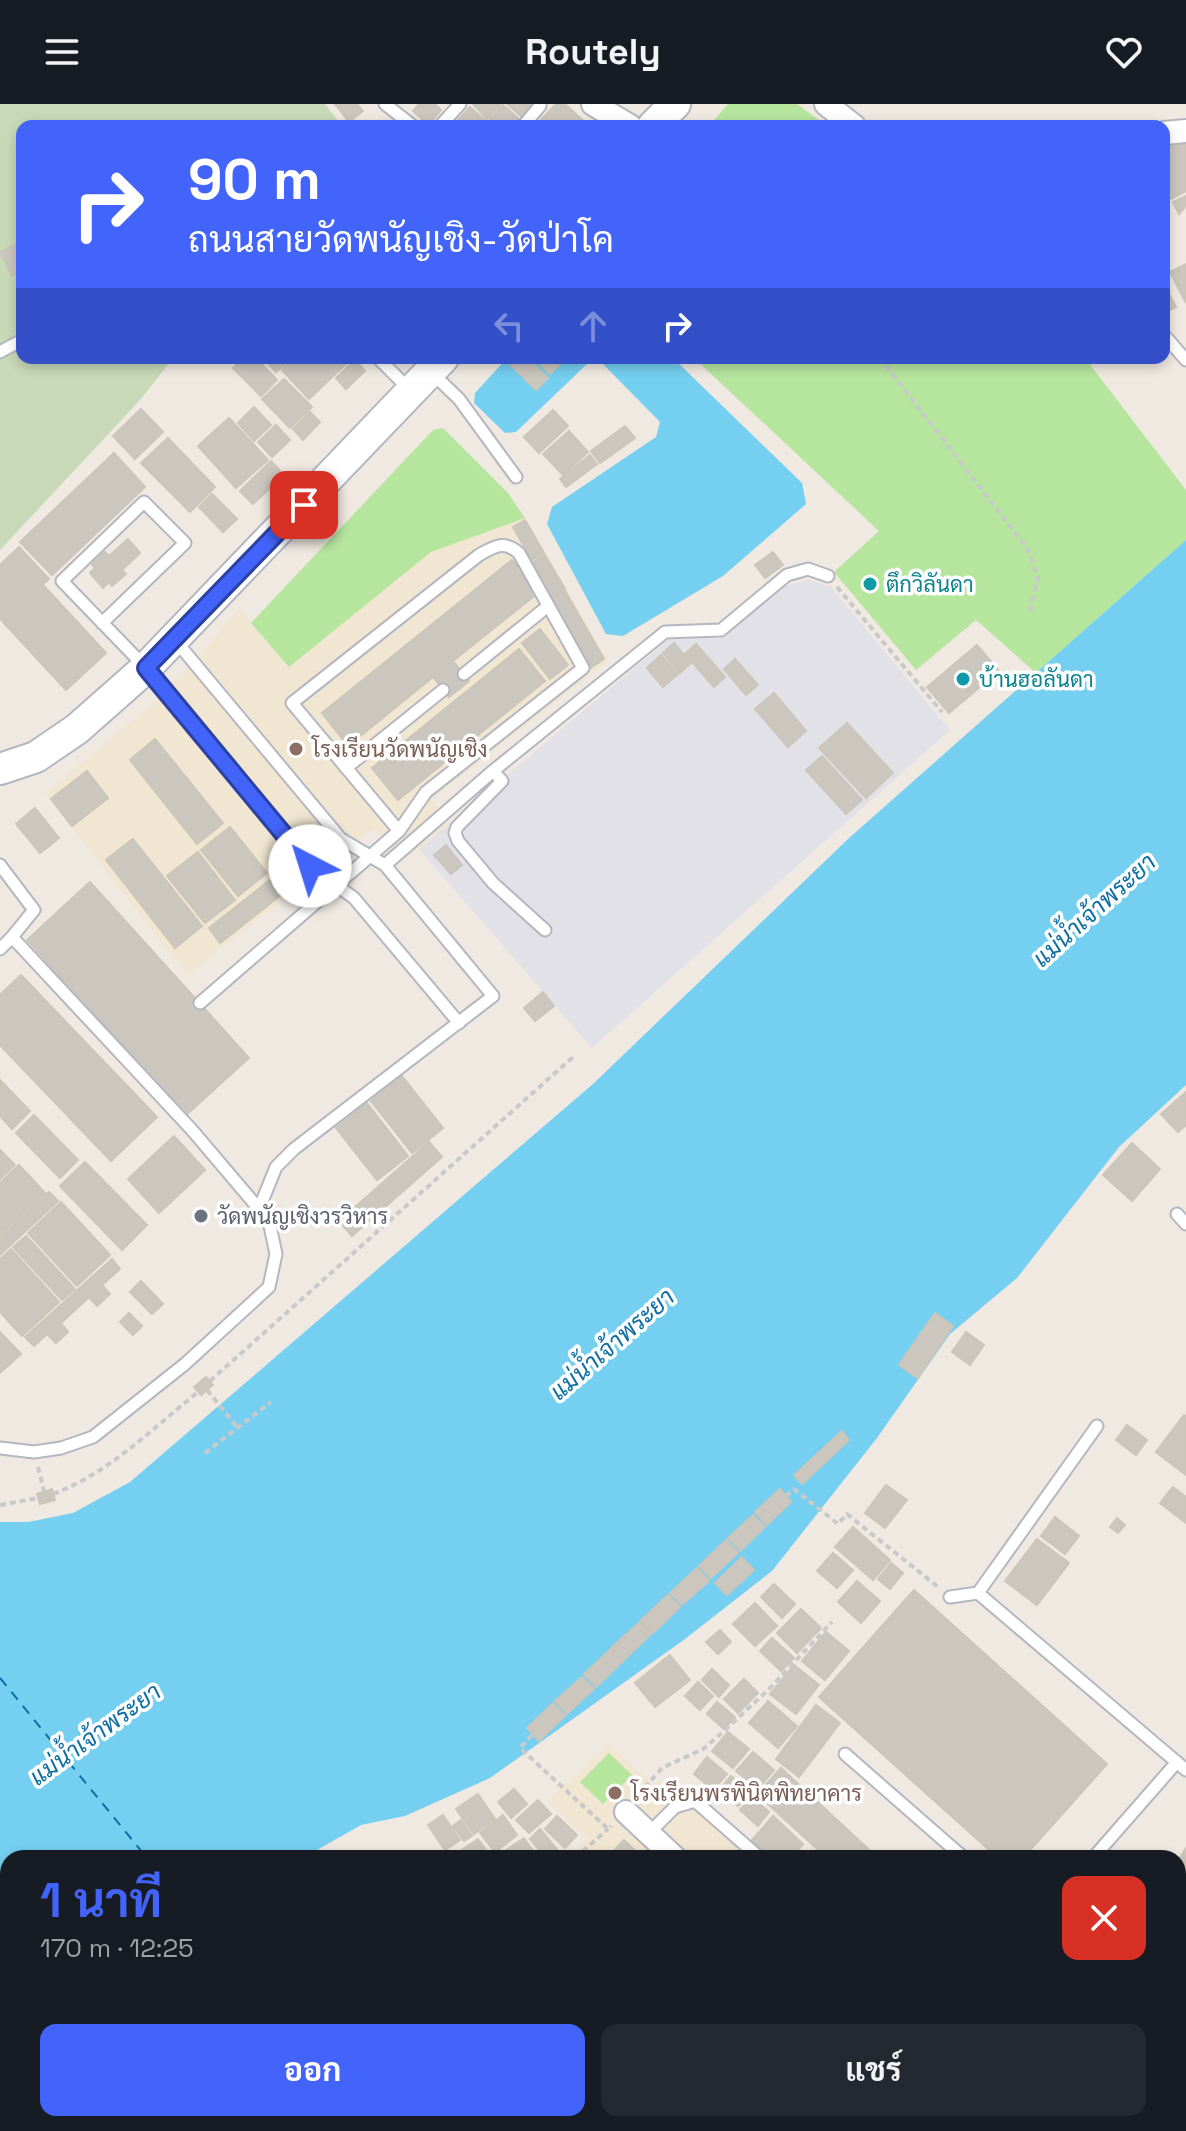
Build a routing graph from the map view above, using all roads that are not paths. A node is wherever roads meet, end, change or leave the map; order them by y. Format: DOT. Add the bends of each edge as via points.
graph roads {
  1 [pos="385,104"];
  2 [pos="460,104"];
  3 [pos="593,104"];
  4 [pos="675,104"];
  5 [pos="826,104"];
  6 [pos="540,106"];
  7 [pos="405,120"];
  8 [pos="445,120"];
  9 [pos="528,120"];
  10 [pos="620,120"];
  11 [pos="659,120"];
  12 [pos="846,120"];
  13 [pos="1170,342"];
  14 [pos="1186,360"];
  15 [pos="397,364"];
  16 [pos="429,374"];
  17 [pos="516,477"];
  18 [pos="828,576"];
  19 [pos="548,606"];
  20 [pos="102,623"];
  21 [pos="175,640"];
  22 [pos="146,668"];
  23 [pos="464,674"];
  24 [pos="443,690"];
  25 [pos="346,768"];
  26 [pos="0,769"];
  27 [pos="493,771"];
  28 [pos="399,831"];
  29 [pos="369,857"];
  30 [pos="0,865"];
  31 [pos="385,865"];
  32 [pos="336,885"];
  33 [pos="545,930"];
  34 [pos="12,937"];
  35 [pos="0,949"];
  36 [pos="200,1003"];
  37 [pos="459,1023"];
  38 [pos="259,1209"];
  39 [pos="1177,1214"];
  40 [pos="1186,1224"];
  41 [pos="1097,1426"];
  42 [pos="0,1448"];
  43 [pos="978,1593"];
  44 [pos="950,1597"];
  45 [pos="845,1754"];
  46 [pos="1182,1766"];
  47 [pos="626,1812"];
  48 [pos="649,1833"];
  49 [pos="667,1850"];
  50 [pos="751,1850"];
  51 [pos="955,1850"];
  52 [pos="1101,1850"];
  1 -- 7 [label="lane"];
  2 -- 8 [label="lane"];
  3 -- 10 [label="street"];
  4 -- 11 [label="main road"];
  5 -- 12 [label="street"];
  6 -- 9 [label="lane"];
  13 -- 14 [label="lane"];
  15 -- 16 [label="lane"];
  16 -- 17 [label="lane" via="459,399"];
  16 -- 21 [label="main road"];
  18 -- 27 [label="lane" via="808,569 787,575 721,630 665,632"];
  19 -- 23 [label="lane"];
  19 -- 25 [label="lane" via="519,553 510,545 497,545 292,703"];
  19 -- 28 [label="lane" via="583,668 426,792"];
  20 -- 20 [label="lane" via="62,581 144,502 185,543"];
  20 -- 22 [label="lane"];
  21 -- 22 [label="main road"];
  21 -- 29 [label="lane" via="341,839"];
  22 -- 26 [label="main road" via="77,729 36,757"];
  22 -- 32 [label="lane" via="310,866"];
  24 -- 25 [label="lane"];
  25 -- 28 [label="lane"];
  27 -- 31 [label="lane"];
  27 -- 33 [label="lane" via="502,781 455,833 493,883"];
  28 -- 29 [label="lane"];
  29 -- 31 [label="lane"];
  29 -- 32 [label="lane"];
  30 -- 34 [label="lane" via="34,910"];
  31 -- 37 [label="lane" via="493,996"];
  32 -- 36 [label="lane"];
  32 -- 37 [label="lane" via="354,898"];
  34 -- 35 [label="lane"];
  34 -- 38 [label="lane" via="133,1062"];
  37 -- 38 [label="lane" via="285,1158"];
  38 -- 42 [label="lane" via="270,1226 276,1254 269,1287 176,1372 93,1437 34,1452"];
  39 -- 40 [label="lane"];
  41 -- 43 [label="lane"];
  43 -- 44 [label="lane"];
  43 -- 46 [label="lane"];
  45 -- 51 [label="lane"];
  46 -- 52 [label="lane"];
  47 -- 48 [label="street"];
  48 -- 49 [label="street"];
  48 -- 50 [label="lane" via="675,1807 695,1801"];
}
